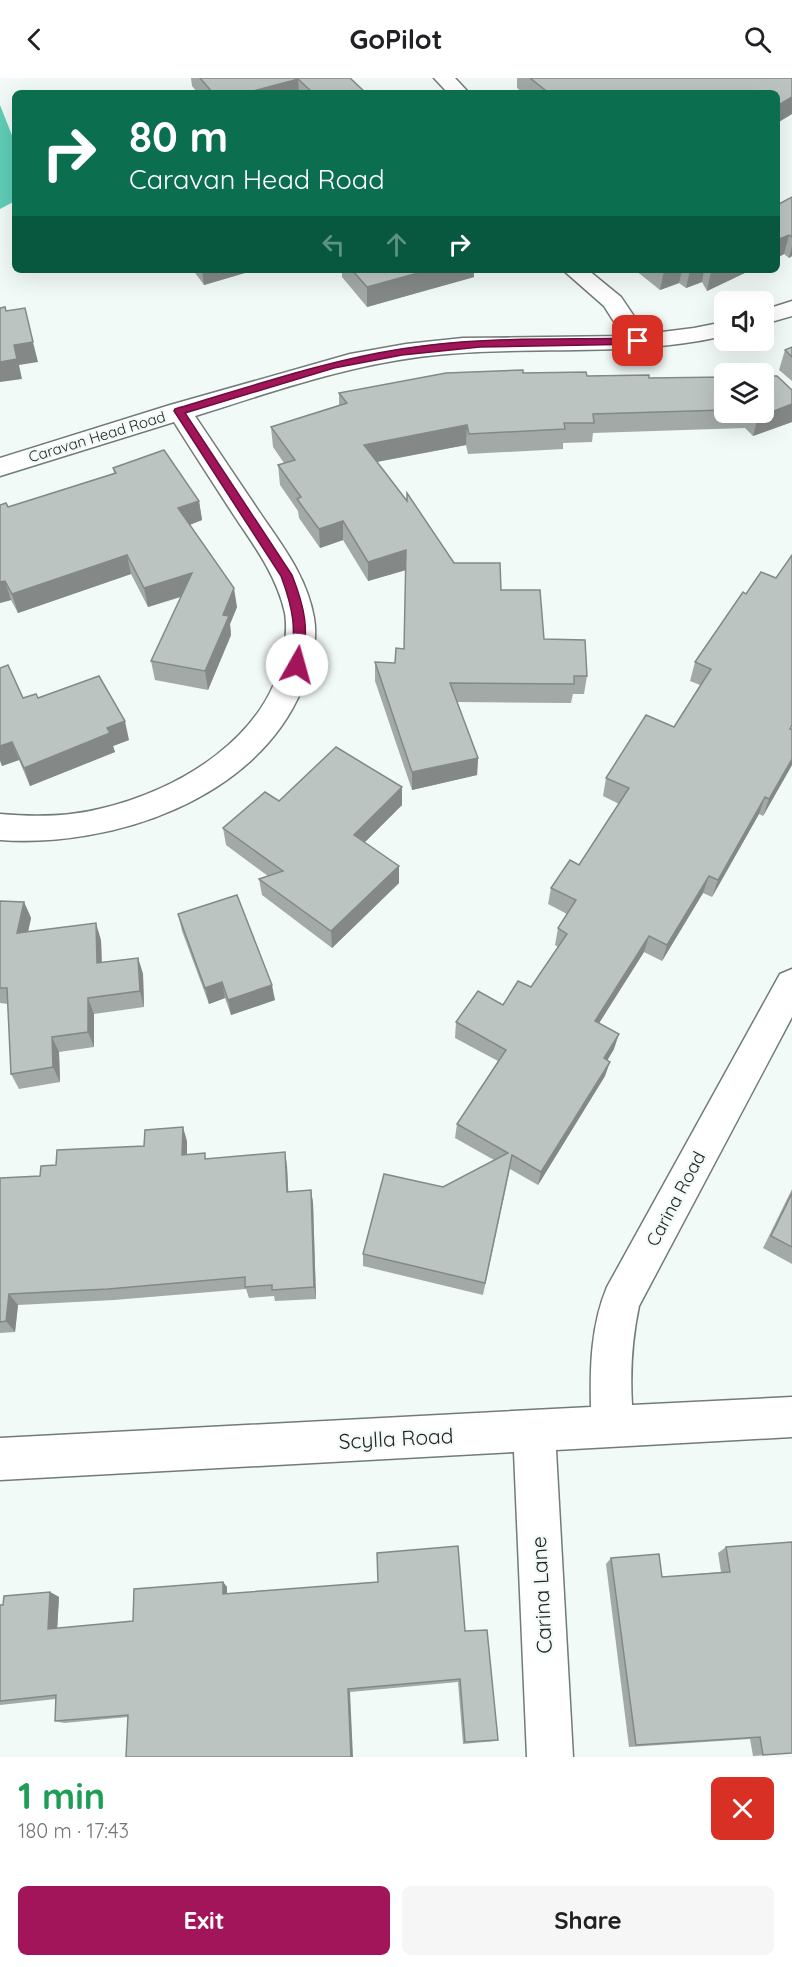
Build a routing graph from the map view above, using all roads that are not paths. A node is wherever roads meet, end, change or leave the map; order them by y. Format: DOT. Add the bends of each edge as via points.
graph roads {
  1 [pos="444,78"];
  2 [pos="456,90"];
  3 [pos="578,273"];
  4 [pos="792,308"];
  5 [pos="774,314"];
  6 [pos="714,331"];
  7 [pos="638,341"];
  8 [pos="179,411"];
  9 [pos="0,467"];
  10 [pos="0,827"];
  11 [pos="792,984"];
  12 [pos="792,1417"];
  13 [pos="612,1427"];
  14 [pos="534,1432"];
  15 [pos="0,1459"];
  16 [pos="550,1757"];
  1 -- 2 [label="street"];
  3 -- 7 [label="street" via="613,302"];
  4 -- 5 [label="street"];
  6 -- 7 [label="street, Caravan Head Road" via="672,340"];
  7 -- 8 [label="street, Caravan Head Road" via="480,344 402,352 332,365"];
  8 -- 9 [label="street, Caravan Head Road"];
  8 -- 10 [label="street" via="287,575 298,605 301,632 297,665 288,690 271,719 248,745 183,792 99,822 55,828"];
  11 -- 13 [label="street, Carina Road" via="621,1301 612,1337"];
  12 -- 13 [label="street, Scylla Road"];
  13 -- 14 [label="street, Scylla Road"];
  14 -- 15 [label="street, Scylla Road"];
  14 -- 16 [label="street, Carina Lane"];
}
